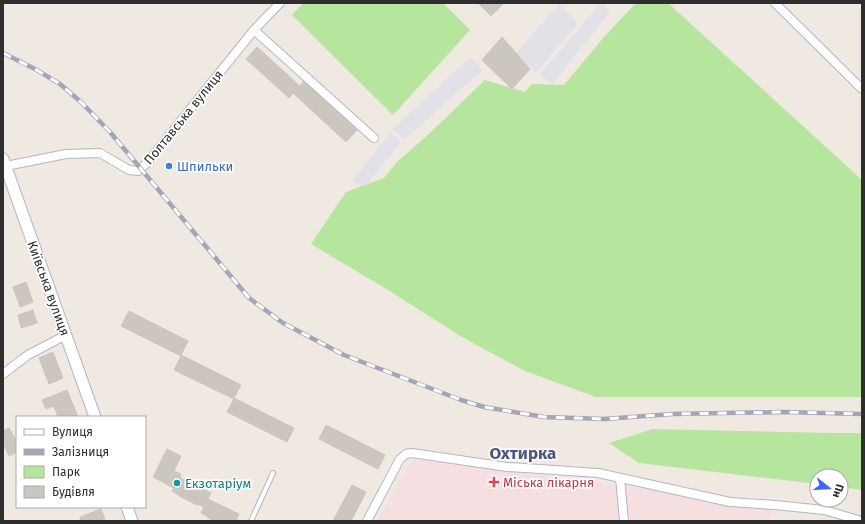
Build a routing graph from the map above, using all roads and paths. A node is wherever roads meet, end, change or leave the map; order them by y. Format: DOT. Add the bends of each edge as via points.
graph roads {
  1 [pos="280,3"];
  2 [pos="775,3"];
  3 [pos="254,30"];
  4 [pos="862,89"];
  5 [pos="374,138"];
  6 [pos="4,162"];
  7 [pos="66,335"];
  8 [pos="3,374"];
  9 [pos="95,416"];
  10 [pos="273,473"];
  11 [pos="620,478"];
  12 [pos="127,508"];
  13 [pos="132,521"];
  14 [pos="251,521"];
  15 [pos="368,521"];
  16 [pos="624,521"];
  17 [pos="860,521"];
  1 -- 3 [label="street, Полтавська вулиця"];
  2 -- 4 [label="street"];
  3 -- 5 [label="street"];
  3 -- 6 [label="street, Полтавська вулиця" via="138,171 129,170 100,153 66,154"];
  6 -- 7 [label="main road, Київська вулиця"];
  7 -- 8 [label="street" via="28,355"];
  7 -- 9 [label="main road, Київська вулиця"];
  10 -- 14 [label="lane"];
  11 -- 15 [label="street" via="406,454 400,459"];
  11 -- 16 [label="street"];
  11 -- 17 [label="street" via="730,502 824,510"];
  12 -- 13 [label="main road"];
}
